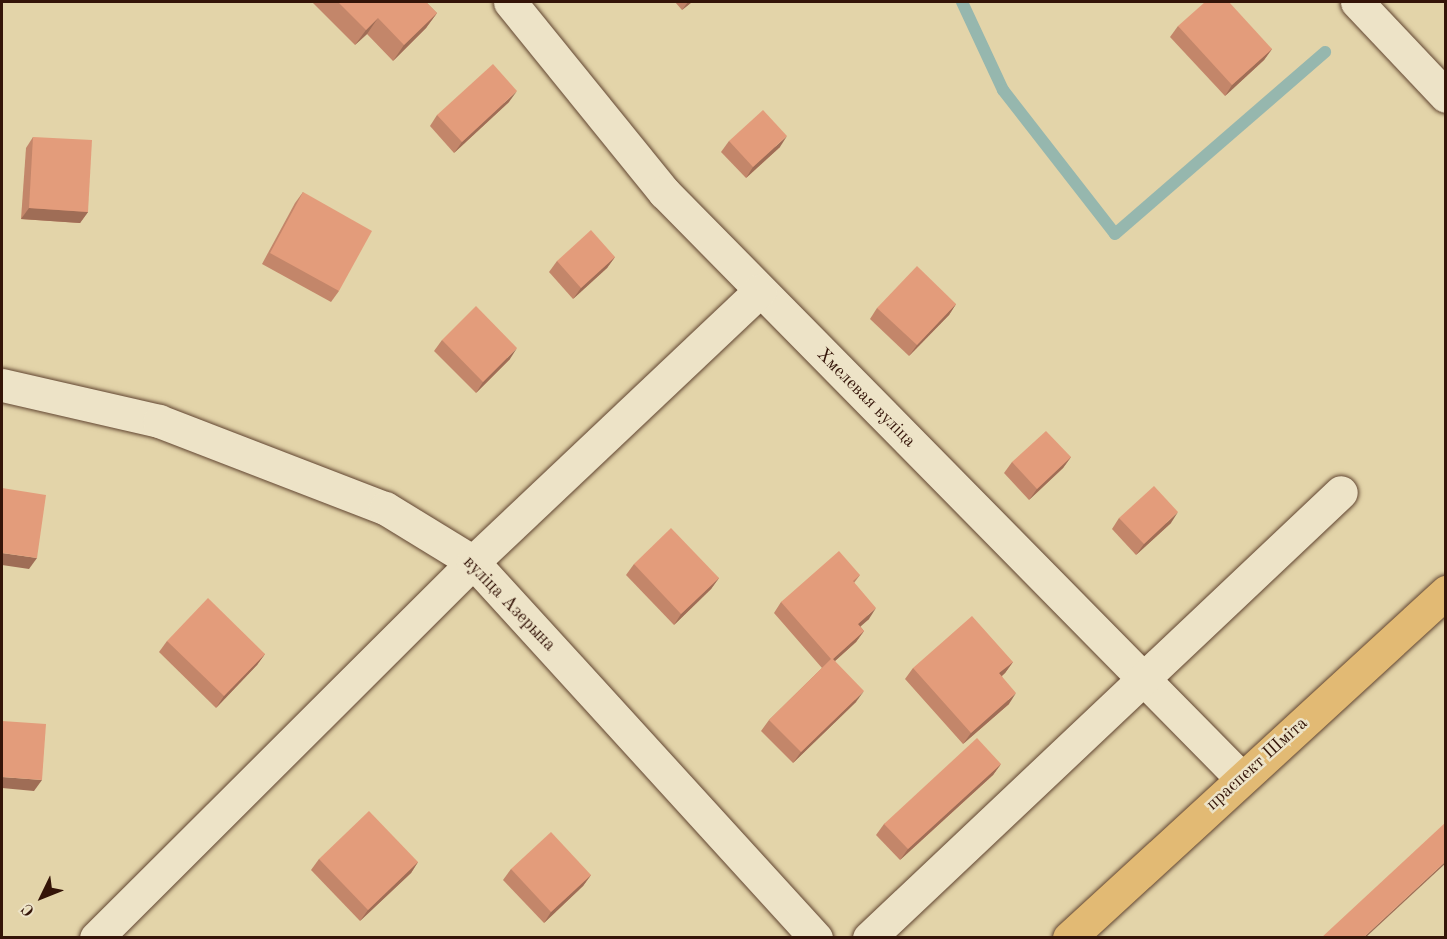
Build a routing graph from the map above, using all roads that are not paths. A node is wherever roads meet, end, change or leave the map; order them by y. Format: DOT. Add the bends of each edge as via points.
graph roads {
  1 [pos="510,2"];
  2 [pos="1358,2"];
  3 [pos="1446,96"];
  4 [pos="760,291"];
  5 [pos="2,385"];
  6 [pos="1341,492"];
  7 [pos="473,562"];
  8 [pos="1446,592"];
  9 [pos="1142,678"];
  10 [pos="1241,778"];
  11 [pos="96,938"];
  12 [pos="816,938"];
  13 [pos="869,938"];
  14 [pos="1069,938"];
  1 -- 4 [label="street, Хмелевая вуліца" via="664,192"];
  2 -- 3 [label="street"];
  4 -- 7 [label="street"];
  4 -- 9 [label="street, Хмелевая вуліца"];
  5 -- 7 [label="street, вуліца Азерына" via="159,421 385,508"];
  6 -- 9 [label="street"];
  7 -- 11 [label="street"];
  7 -- 12 [label="street, вуліца Азерына"];
  8 -- 10 [label="main road, праспект Шміта"];
  9 -- 10 [label="street, Хмелевая вуліца"];
  9 -- 13 [label="street"];
  10 -- 14 [label="main road, праспект Шміта"];
}
